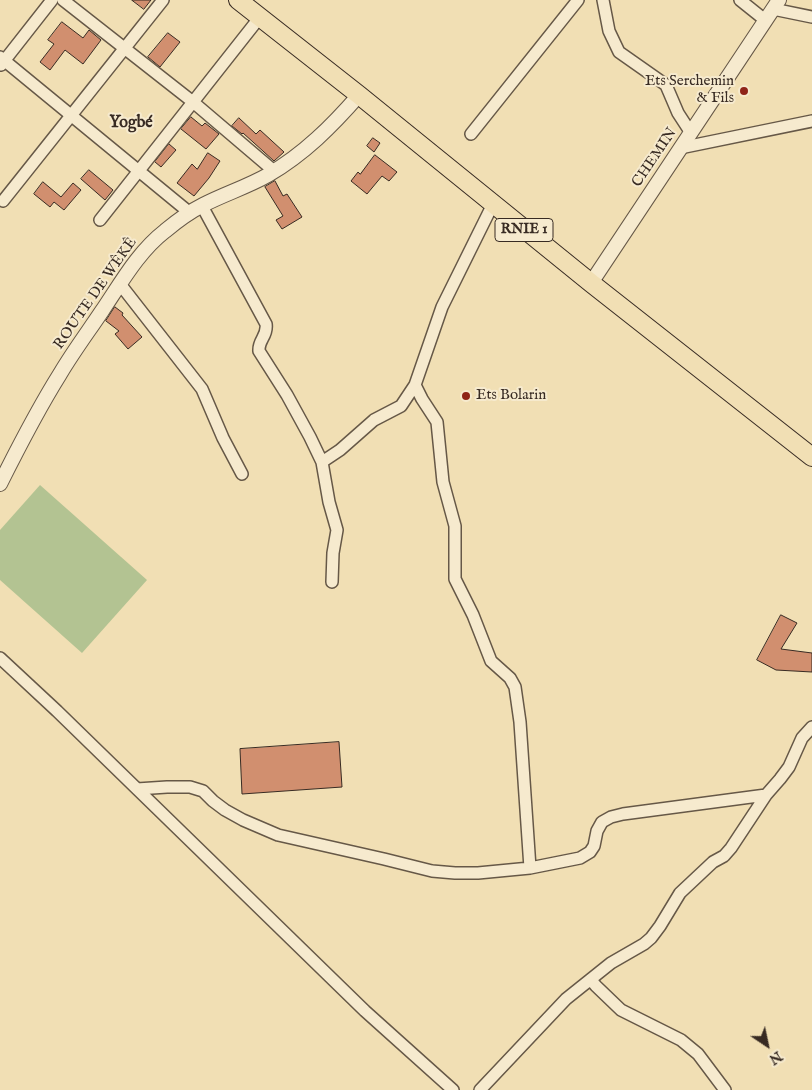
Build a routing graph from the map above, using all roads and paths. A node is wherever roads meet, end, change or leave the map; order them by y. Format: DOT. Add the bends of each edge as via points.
graph roads {
  1 [pos="52,0"];
  2 [pos="63,0"];
  3 [pos="163,0"];
  4 [pos="238,0"];
  5 [pos="578,0"];
  6 [pos="603,0"];
  7 [pos="740,0"];
  8 [pos="773,10"];
  9 [pos="260,17"];
  10 [pos="812,17"];
  11 [pos="124,48"];
  12 [pos="2,61"];
  13 [pos="358,95"];
  14 [pos="193,102"];
  15 [pos="71,115"];
  16 [pos="812,122"];
  17 [pos="691,133"];
  18 [pos="471,134"];
  19 [pos="680,148"];
  20 [pos="139,170"];
  21 [pos="274,171"];
  22 [pos="3,200"];
  23 [pos="493,204"];
  24 [pos="196,209"];
  25 [pos="100,220"];
  26 [pos="120,284"];
  27 [pos="591,284"];
  28 [pos="416,385"];
  29 [pos="812,457"];
  30 [pos="322,462"];
  31 [pos="242,474"];
  32 [pos="0,484"];
  33 [pos="332,582"];
  34 [pos="0,658"];
  35 [pos="812,727"];
  36 [pos="137,789"];
  37 [pos="766,796"];
  38 [pos="530,868"];
  39 [pos="592,980"];
  40 [pos="454,1090"];
  41 [pos="480,1090"];
  42 [pos="725,1090"];
  1 -- 12 [label="street"];
  2 -- 11 [label="street"];
  3 -- 11 [label="street"];
  4 -- 9 [label="highway, RNIE 1"];
  5 -- 18 [label="street"];
  6 -- 17 [label="street" via="619,52 666,85"];
  7 -- 8 [label="street"];
  8 -- 10 [label="street"];
  8 -- 17 [label="street, CHEMIN"];
  9 -- 13 [label="highway, RNIE 1"];
  9 -- 14 [label="street"];
  11 -- 14 [label="street"];
  11 -- 15 [label="street"];
  12 -- 15 [label="street"];
  13 -- 21 [label="street, ROUTE DE WÊKÊ" via="338,120"];
  13 -- 23 [label="highway, RNIE 1"];
  14 -- 20 [label="street"];
  14 -- 21 [label="street"];
  15 -- 20 [label="street"];
  15 -- 22 [label="street"];
  16 -- 19 [label="street"];
  17 -- 19 [label="street, CHEMIN"];
  19 -- 27 [label="street, CHEMIN"];
  20 -- 24 [label="street"];
  20 -- 25 [label="street"];
  21 -- 24 [label="street, ROUTE DE WÊKÊ"];
  23 -- 27 [label="highway, RNIE 1"];
  23 -- 28 [label="street" via="442,307"];
  24 -- 26 [label="street, ROUTE DE WÊKÊ" via="147,248"];
  24 -- 30 [label="street" via="266,324 259,351 287,395"];
  26 -- 31 [label="street" via="202,389"];
  26 -- 32 [label="street, ROUTE DE WÊKÊ" via="60,373"];
  27 -- 29 [label="highway, RNIE 1"];
  28 -- 30 [label="street" via="401,406 374,420"];
  28 -- 38 [label="street" via="437,422 443,482 455,526 455,579 491,661 515,687"];
  30 -- 33 [label="street" via="337,530"];
  34 -- 36 [label="street" via="58,710"];
  35 -- 37 [label="street"];
  36 -- 38 [label="street" via="190,787 203,791 243,820 278,835 432,871 478,873"];
  36 -- 40 [label="street" via="365,1011"];
  37 -- 38 [label="street" via="611,817 602,822 590,852 580,858"];
  37 -- 39 [label="street" via="724,856 680,893 651,938 611,963"];
  39 -- 41 [label="street" via="566,999"];
  39 -- 42 [label="street" via="621,1010 681,1040 698,1054"];
}
